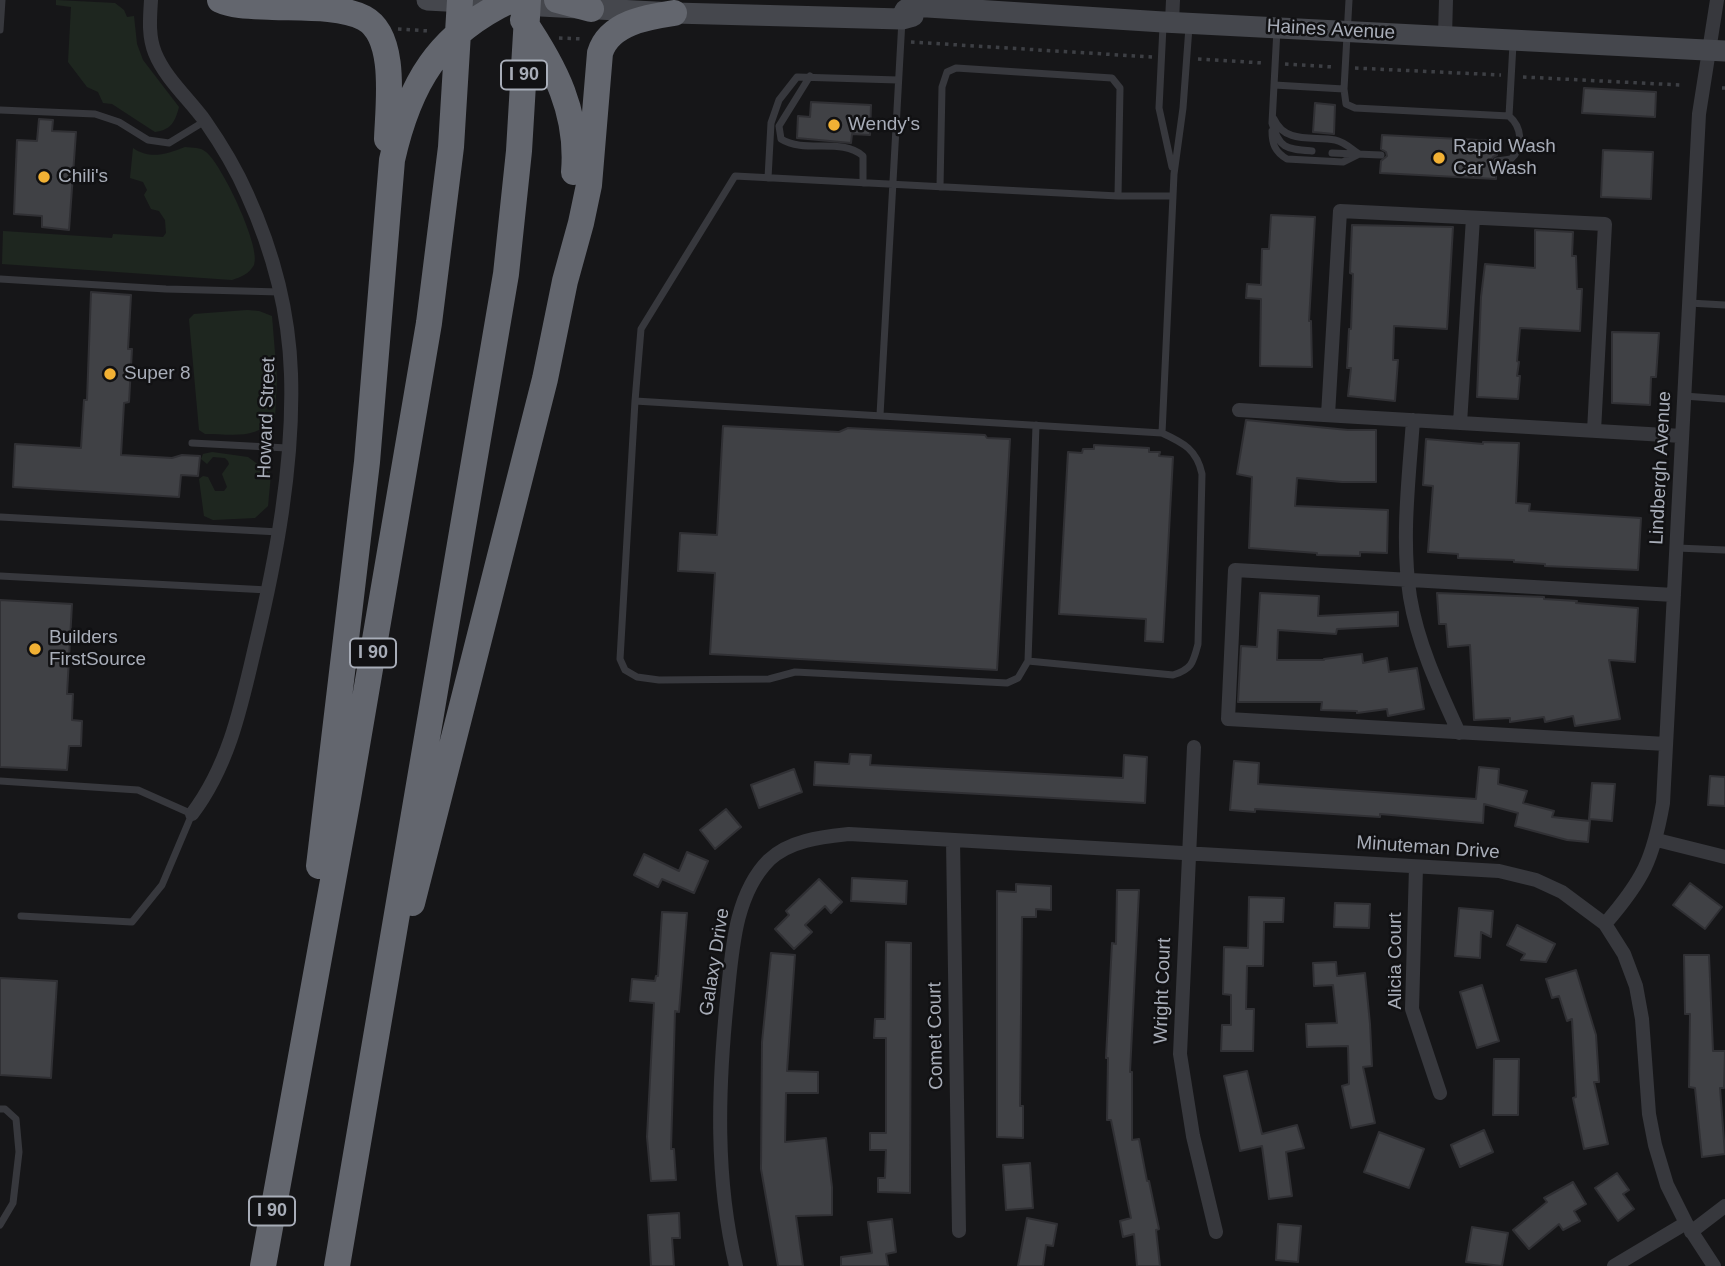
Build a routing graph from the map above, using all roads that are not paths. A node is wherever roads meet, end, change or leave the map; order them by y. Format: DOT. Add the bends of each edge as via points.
graph roads {
  1 [pos="2,0"];
  2 [pos="151,0"];
  3 [pos="220,0"];
  4 [pos="427,0"];
  5 [pos="460,0"];
  6 [pos="557,0"];
  7 [pos="1173,0"];
  8 [pos="1349,0"];
  9 [pos="1446,0"];
  10 [pos="1717,0"];
  11 [pos="510,2"];
  12 [pos="944,4"];
  13 [pos="1011,6"];
  14 [pos="591,9"];
  15 [pos="899,10"];
  16 [pos="674,13"];
  17 [pos="1175,23"];
  18 [pos="1277,27"];
  19 [pos="0,30"];
  20 [pos="1348,31"];
  21 [pos="1445,36"];
  22 [pos="1513,39"];
  23 [pos="1717,50"];
  24 [pos="810,76"];
  25 [pos="898,80"];
  26 [pos="1274,85"];
  27 [pos="1344,89"];
  28 [pos="0,110"];
  29 [pos="1272,113"];
  30 [pos="1509,116"];
  31 [pos="205,121"];
  32 [pos="1272,123"];
  33 [pos="1312,151"];
  34 [pos="1332,152"];
  35 [pos="1359,154"];
  36 [pos="1381,155"];
  37 [pos="1497,161"];
  38 [pos="1174,174"];
  39 [pos="768,178"];
  40 [pos="863,183"];
  41 [pos="892,185"];
  42 [pos="940,187"];
  43 [pos="1118,196"];
  44 [pos="1173,196"];
  45 [pos="1473,218"];
  46 [pos="383,264"];
  47 [pos="0,279"];
  48 [pos="565,281"];
  49 [pos="280,292"];
  50 [pos="1689,303"];
  51 [pos="1725,305"];
  52 [pos="1684,396"];
  53 [pos="1725,397"];
  54 [pos="635,401"];
  55 [pos="1239,410"];
  56 [pos="880,415"];
  57 [pos="1328,415"];
  58 [pos="1413,420"];
  59 [pos="1460,423"];
  60 [pos="1036,425"];
  61 [pos="1594,431"];
  62 [pos="1162,433"];
  63 [pos="1682,436"];
  64 [pos="192,443"];
  65 [pos="288,448"];
  66 [pos="0,517"];
  67 [pos="279,532"];
  68 [pos="1676,548"];
  69 [pos="1725,550"];
  70 [pos="0,576"];
  71 [pos="1408,580"];
  72 [pos="269,590"];
  73 [pos="1674,595"];
  74 [pos="1028,661"];
  75 [pos="1459,733"];
  76 [pos="1666,744"];
  77 [pos="1194,747"];
  78 [pos="0,781"];
  79 [pos="192,814"];
  80 [pos="953,840"];
  81 [pos="1657,840"];
  82 [pos="1189,852"];
  83 [pos="1725,857"];
  84 [pos="1416,867"];
  85 [pos="21,916"];
  86 [pos="1605,924"];
  87 [pos="375,1037"];
  88 [pos="1440,1093"];
  89 [pos="0,1109"];
  90 [pos="282,1156"];
  91 [pos="1725,1206"];
  92 [pos="0,1226"];
  93 [pos="1688,1228"];
  94 [pos="958,1231"];
  95 [pos="1216,1232"];
  96 [pos="263,1266"];
  97 [pos="337,1266"];
  98 [pos="736,1266"];
  99 [pos="1614,1266"];
  100 [pos="1714,1266"];
  1 -- 19 [label="lane"];
  2 -- 31 [label="street, Howard Street" via="154,52"];
  3 -- 46 [label="highway" via="362,16 380,33 389,83"];
  4 -- 11 [label="main road"];
  5 -- 90 [label="highway, I 90" via="444,222 427,337"];
  6 -- 14 [label="highway"];
  7 -- 17 [label="street"];
  8 -- 20 [label="lane"];
  9 -- 21 [label="street"];
  10 -- 23 [label="street, Lindbergh Avenue"];
  11 -- 14 [label="main road"];
  11 -- 46 [label="highway" via="481,15 460,33 426,69 406,106 392,160"];
  11 -- 48 [label="highway" via="563,87 575,144"];
  11 -- 87 [label="highway, I 90" via="519,151 506,274"];
  12 -- 13 [label="main road, Haines Avenue"];
  12 -- 15 [label="main road, Haines Avenue"];
  13 -- 17 [label="main road, Haines Avenue"];
  14 -- 16 [label="main road"];
  15 -- 16 [label="main road"];
  15 -- 25 [label="lane"];
  16 -- 48 [label="highway" via="627,25 603,45 597,66 589,185"];
  17 -- 18 [label="main road, Haines Avenue"];
  17 -- 38 [label="lane" via="1187,59"];
  17 -- 38 [label="lane" via="1161,58 1159,108"];
  18 -- 20 [label="main road, Haines Avenue"];
  18 -- 26 [label="lane"];
  20 -- 21 [label="main road, Haines Avenue"];
  20 -- 27 [label="lane"];
  21 -- 22 [label="main road, Haines Avenue"];
  22 -- 23 [label="main road, Haines Avenue"];
  22 -- 30 [label="lane"];
  23 -- 50 [label="street, Lindbergh Avenue" via="1699,114"];
  24 -- 25 [label="lane"];
  24 -- 39 [label="lane" via="797,77 779,100 771,123"];
  24 -- 40 [label="lane" via="779,126 781,139 791,145 855,149 863,156"];
  25 -- 41 [label="lane"];
  26 -- 27 [label="lane"];
  26 -- 29 [label="lane"];
  27 -- 30 [label="lane" via="1346,104 1355,108"];
  28 -- 31 [label="lane" via="95,114 149,140 169,143"];
  29 -- 32 [label="lane"];
  29 -- 35 [label="lane" via="1282,131 1294,137 1345,143"];
  30 -- 37 [label="lane" via="1520,132 1519,149 1511,159"];
  31 -- 49 [label="street, Howard Street" via="248,195"];
  32 -- 33 [label="lane" via="1281,145"];
  32 -- 35 [label="lane" via="1273,147 1287,159 1343,162"];
  34 -- 35 [label="lane"];
  35 -- 36 [label="lane"];
  38 -- 44 [label="lane"];
  39 -- 40 [label="lane"];
  39 -- 54 [label="lane" via="735,176 641,329"];
  40 -- 41 [label="lane"];
  41 -- 42 [label="lane"];
  41 -- 56 [label="lane"];
  42 -- 43 [label="lane"];
  42 -- 43 [label="lane" via="942,88 947,72 956,68 1112,78 1120,88"];
  43 -- 44 [label="lane"];
  44 -- 62 [label="lane"];
  45 -- 57 [label="street" via="1340,211"];
  45 -- 59 [label="street"];
  45 -- 61 [label="street" via="1605,224"];
  46 -- 90 [label="highway" via="349,630"];
  47 -- 49 [label="lane"];
  48 -- 87 [label="highway" via="539,406"];
  49 -- 65 [label="street, Howard Street" via="291,373"];
  50 -- 51 [label="lane"];
  50 -- 52 [label="street, Lindbergh Avenue"];
  52 -- 53 [label="lane"];
  52 -- 63 [label="street, Lindbergh Avenue"];
  54 -- 56 [label="lane"];
  54 -- 74 [label="lane" via="620,659 625,670 659,680 769,680 795,672 1007,684 1018,678"];
  55 -- 57 [label="street"];
  56 -- 60 [label="lane"];
  57 -- 58 [label="street"];
  58 -- 59 [label="street"];
  58 -- 71 [label="street"];
  59 -- 61 [label="street"];
  60 -- 62 [label="lane"];
  60 -- 74 [label="lane"];
  61 -- 63 [label="street"];
  62 -- 74 [label="lane" via="1187,444 1199,459 1202,474 1194,661 1185,671 1172,675"];
  63 -- 68 [label="street, Lindbergh Avenue"];
  64 -- 65 [label="lane"];
  65 -- 67 [label="street, Howard Street"];
  66 -- 67 [label="lane"];
  67 -- 72 [label="street, Howard Street"];
  68 -- 69 [label="lane"];
  68 -- 73 [label="street, Lindbergh Avenue"];
  70 -- 72 [label="lane"];
  71 -- 73 [label="street"];
  71 -- 75 [label="street" via="1421,642"];
  71 -- 75 [label="street" via="1236,570 1228,719"];
  72 -- 79 [label="street, Howard Street" via="232,739 220,770"];
  73 -- 76 [label="street, Lindbergh Avenue"];
  75 -- 76 [label="street"];
  76 -- 81 [label="street, Lindbergh Avenue"];
  77 -- 82 [label="street, Wright Court"];
  78 -- 79 [label="lane" via="138,790"];
  79 -- 85 [label="lane" via="162,885 132,922"];
  80 -- 82 [label="street, Minuteman Drive"];
  80 -- 94 [label="street, Comet Court"];
  80 -- 98 [label="street, Galaxy Drive" via="849,834 809,840 771,858 744,898 729,978 720,1074 722,1184"];
  81 -- 83 [label="street"];
  81 -- 86 [label="street, Lindbergh Avenue" via="1643,875"];
  82 -- 84 [label="street, Minuteman Drive"];
  82 -- 95 [label="street, Wright Court" via="1180,1054 1193,1136"];
  84 -- 86 [label="street, Minuteman Drive" via="1499,871 1536,880 1562,892"];
  84 -- 88 [label="street, Alicia Court" via="1412,1009"];
  86 -- 93 [label="street, Minuteman Drive" via="1624,954 1636,986 1655,1145 1667,1185"];
  87 -- 97 [label="highway, I 90"];
  89 -- 92 [label="lane" via="16,1119 19,1152 13,1203"];
  90 -- 96 [label="highway, I 90"];
  91 -- 93 [label="street"];
  93 -- 99 [label="street"];
  93 -- 100 [label="street, Minuteman Drive"];
}
